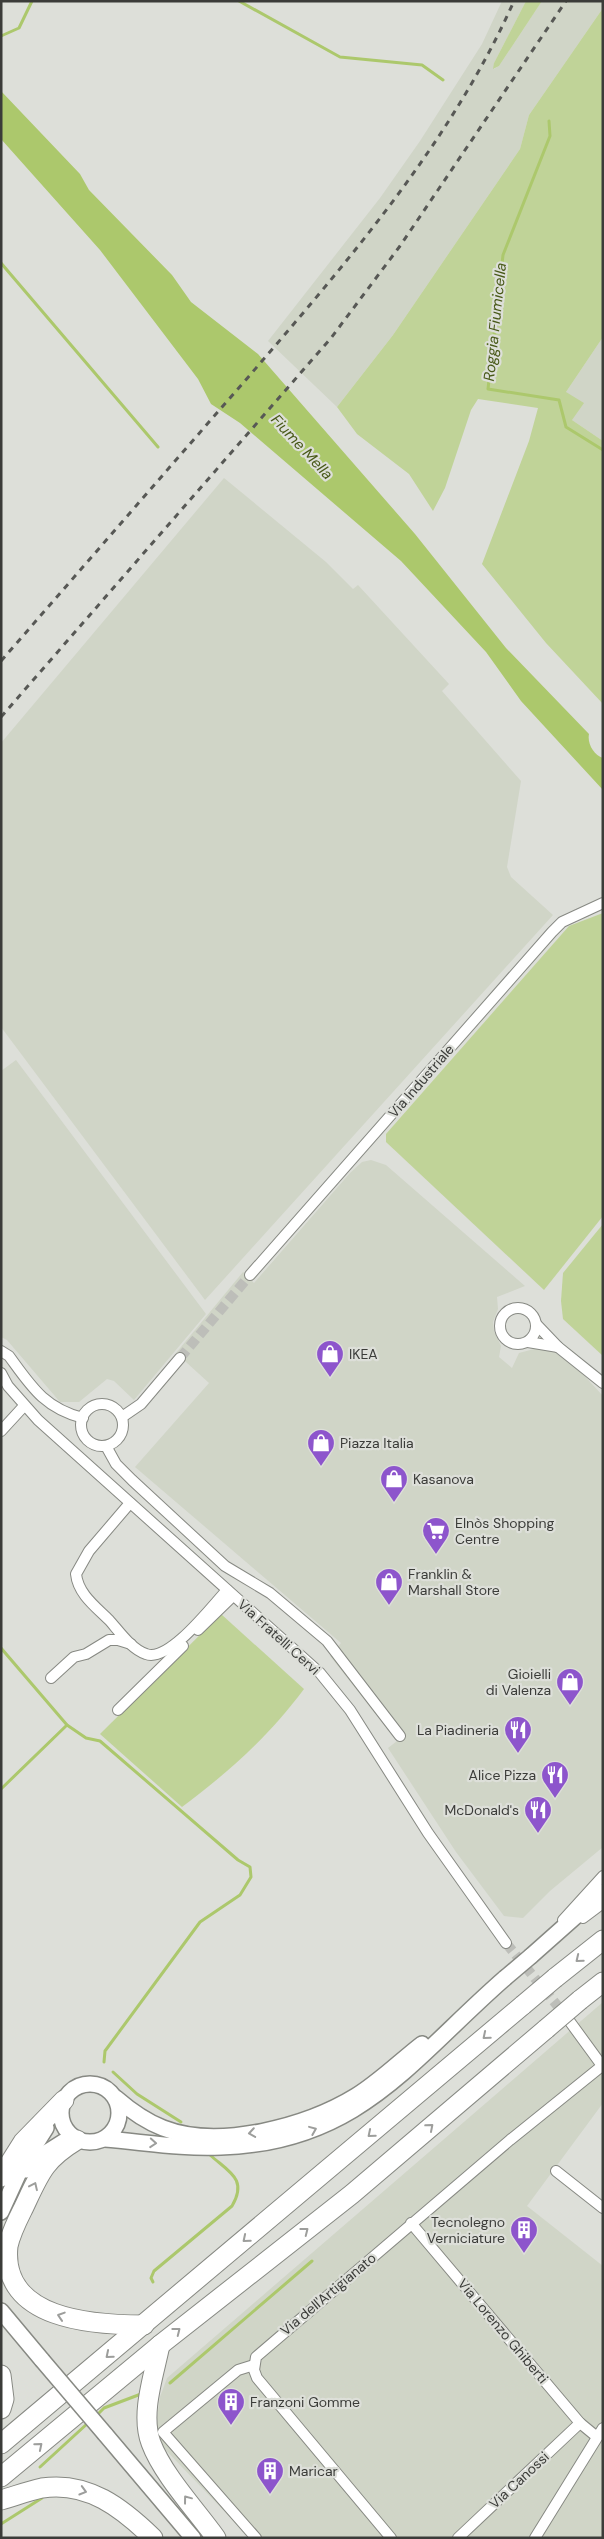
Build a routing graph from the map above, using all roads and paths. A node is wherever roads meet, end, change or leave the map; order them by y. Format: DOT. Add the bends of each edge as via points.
graph roads {
  1 [pos="603,903"];
  2 [pos="250,1275"];
  3 [pos="537,1325"];
  4 [pos="528,1342"];
  5 [pos="558,1347"];
  6 [pos="1,1351"];
  7 [pos="180,1358"];
  8 [pos="2,1376"];
  9 [pos="603,1383"];
  10 [pos="24,1406"];
  11 [pos="122,1417"];
  12 [pos="83,1418"];
  13 [pos="1,1431"];
  14 [pos="106,1446"];
  15 [pos="130,1502"];
  16 [pos="230,1593"];
  17 [pos="132,1644"];
  18 [pos="51,1678"];
  19 [pos="118,1710"];
  20 [pos="400,1736"];
  21 [pos="603,1876"];
  22 [pos="603,1892"];
  23 [pos="603,1903"];
  24 [pos="603,1940"];
  25 [pos="506,1943"];
  26 [pos="544,1944"];
  27 [pos="603,1982"];
  28 [pos="473,2006"];
  29 [pos="565,2015"];
  30 [pos="602,2066"];
  31 [pos="116,2098"];
  32 [pos="63,2104"];
  33 [pos="74,2138"];
  34 [pos="104,2139"];
  35 [pos="556,2171"];
  36 [pos="8,2180"];
  37 [pos="603,2208"];
  38 [pos="1,2212"];
  39 [pos="412,2224"];
  40 [pos="1,2311"];
  41 [pos="144,2326"];
  42 [pos="160,2345"];
  43 [pos="254,2365"];
  44 [pos="1,2375"];
  45 [pos="1,2409"];
  46 [pos="580,2423"];
  47 [pos="600,2432"];
  48 [pos="1,2444"];
  49 [pos="1,2477"];
  50 [pos="1,2500"];
  51 [pos="153,2538"];
  52 [pos="193,2538"];
  53 [pos="216,2538"];
  54 [pos="256,2538"];
  55 [pos="391,2538"];
  56 [pos="458,2538"];
  57 [pos="535,2538"];
  1 -- 2 [label="street, Via Industriale" via="562,922 552,932"];
  3 -- 4 [label="street"];
  3 -- 4 [label="street" via="534,1316 524,1308 509,1310 501,1319 501,1331 507,1340 518,1344"];
  3 -- 5 [label="street"];
  4 -- 5 [label="street"];
  5 -- 9 [label="street"];
  6 -- 12 [label="street" via="9,1356 44,1401"];
  7 -- 11 [label="street" via="141,1404"];
  8 -- 10 [label="street, Via Fratelli Cervi"];
  10 -- 13 [label="street"];
  10 -- 15 [label="street, Via Fratelli Cervi"];
  11 -- 12 [label="street" via="113,1407 101,1404 90,1408"];
  11 -- 14 [label="street" via="121,1435"];
  12 -- 14 [label="street" via="86,1438 98,1446"];
  14 -- 20 [label="street" via="116,1464 225,1566 270,1593 327,1641"];
  15 -- 16 [label="street, Via Fratelli Cervi"];
  15 -- 17 [label="street" via="89,1552 76,1574 84,1595"];
  16 -- 17 [label="street" via="170,1649 152,1655"];
  16 -- 19 [label="street"];
  16 -- 25 [label="street, Via Fratelli Cervi" via="320,1673 350,1710 428,1833"];
  17 -- 18 [label="street" via="109,1640 86,1654 74,1657"];
  21 -- 26 [label="street"];
  22 -- 26 [label="street"];
  23 -- 26 [label="street"];
  24 -- 41 [label="highway, one-way, bridge" via="523,2004"];
  26 -- 28 [label="street, bridge"];
  42 -- 27 [label="highway, one-way, bridge" via="352,2194"];
  28 -- 31 [label="street, one-way" via="356,2096 312,2118 279,2129 244,2134 182,2133 150,2123"];
  34 -- 28 [label="street, one-way" via="221,2148 280,2141 307,2133 340,2118 383,2091 424,2056"];
  29 -- 30 [label="street"];
  30 -- 39 [label="street, Via dell'Artigianato"];
  31 -- 32 [label="street" via="102,2086 92,2084 74,2088"];
  31 -- 34 [label="street" via="119,2107 117,2126"];
  32 -- 33 [label="street" via="62,2121"];
  32 -- 36 [label="highway" via="23,2142"];
  33 -- 34 [label="street" via="88,2143"];
  33 -- 36 [label="street" via="33,2161"];
  41 -- 33 [label="highway, one-way" via="85,2323 55,2314 33,2303 12,2279 8,2268 8,2246 16,2222 46,2164"];
  35 -- 37 [label="street"];
  36 -- 38 [label="street"];
  39 -- 43 [label="street, Via dell'Artigianato" via="260,2352"];
  39 -- 46 [label="street, Via Lorenzo Ghiberti"];
  40 -- 52 [label="street, bridge"];
  41 -- 48 [label="highway, one-way"];
  49 -- 42 [label="highway, one-way"];
  53 -- 42 [label="highway, one-way" via="170,2476 151,2443 149,2402"];
  43 -- 54 [label="street, Via dell'Artigianato" via="238,2370 163,2432"];
  43 -- 55 [label="street" via="258,2378"];
  44 -- 45 [label="highway" via="4,2393"];
  46 -- 47 [label="street, Via Lorenzo Ghiberti"];
  46 -- 56 [label="street, Via Canossi"];
  47 -- 57 [label="street"];
  50 -- 51 [label="highway, one-way" via="41,2488 72,2488 118,2506"];
}
